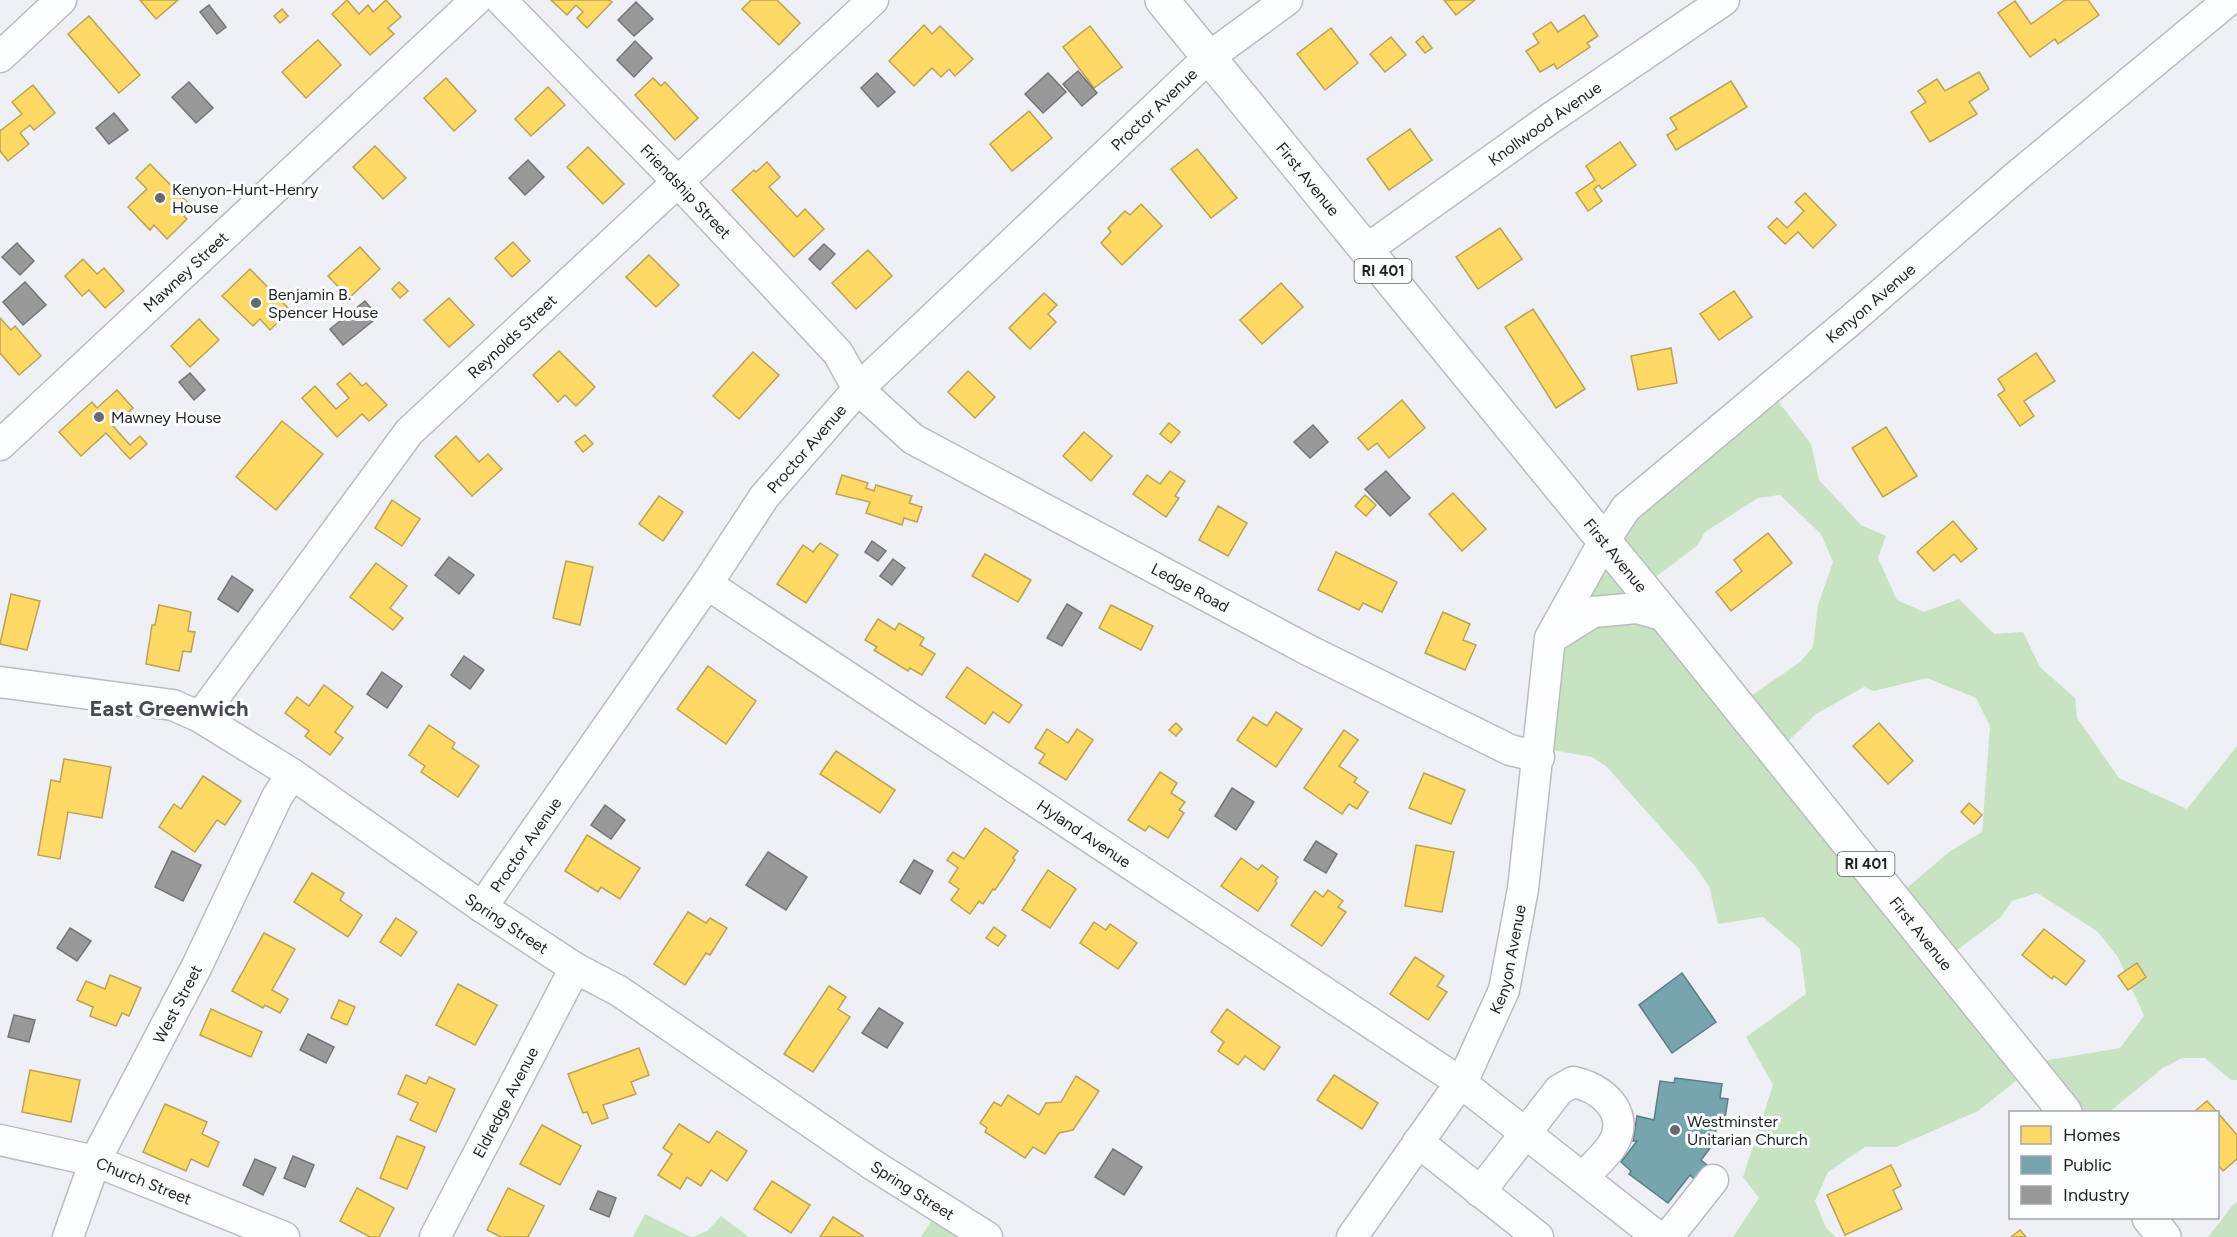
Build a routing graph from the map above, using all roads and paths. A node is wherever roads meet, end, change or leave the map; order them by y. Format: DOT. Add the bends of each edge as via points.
graph roads {
  1 [pos="62,0"];
  2 [pos="476,0"];
  3 [pos="501,0"];
  4 [pos="873,0"];
  5 [pos="1162,0"];
  6 [pos="1287,0"];
  7 [pos="1724,0"];
  8 [pos="2229,0"];
  9 [pos="0,57"];
  10 [pos="1209,57"];
  11 [pos="678,182"];
  12 [pos="1366,250"];
  13 [pos="858,389"];
  14 [pos="0,445"];
  15 [pos="1604,541"];
  16 [pos="707,584"];
  17 [pos="1666,616"];
  18 [pos="1550,638"];
  19 [pos="0,682"];
  20 [pos="200,717"];
  21 [pos="1539,757"];
  22 [pos="292,774"];
  23 [pos="482,907"];
  24 [pos="576,968"];
  25 [pos="1460,1082"];
  26 [pos="2063,1111"];
  27 [pos="1526,1134"];
  28 [pos="0,1140"];
  29 [pos="1418,1142"];
  30 [pos="94,1161"];
  31 [pos="1582,1178"];
  32 [pos="1713,1180"];
  33 [pos="1480,1192"];
  34 [pos="2150,1219"];
  35 [pos="68,1237"];
  36 [pos="284,1237"];
  37 [pos="435,1237"];
  38 [pos="987,1237"];
  39 [pos="1352,1237"];
  40 [pos="1538,1237"];
  41 [pos="1658,1237"];
  42 [pos="1668,1237"];
  43 [pos="2164,1237"];
  1 -- 9 [label="street"];
  2 -- 14 [label="street, Mawney Street"];
  3 -- 11 [label="street, Friendship Street"];
  4 -- 11 [label="street, Reynolds Street"];
  5 -- 10 [label="main road, First Avenue / RI 401"];
  6 -- 10 [label="street, Proctor Avenue"];
  7 -- 12 [label="street, Knollwood Avenue"];
  8 -- 15 [label="street, Kenyon Avenue" via="1646,490 1626,508"];
  10 -- 12 [label="main road, First Avenue / RI 401"];
  10 -- 13 [label="street, Proctor Avenue"];
  11 -- 13 [label="street, Friendship Street" via="838,353"];
  11 -- 20 [label="street, Reynolds Street" via="409,432"];
  12 -- 15 [label="main road, First Avenue / RI 401"];
  13 -- 16 [label="street, Proctor Avenue" via="764,497"];
  13 -- 21 [label="street, Ledge Road" via="913,439 1097,539 1510,750"];
  15 -- 17 [label="main road, First Avenue / RI 401"];
  15 -- 18 [label="street, Kenyon Avenue"];
  16 -- 23 [label="street, Proctor Avenue"];
  16 -- 25 [label="street, Hyland Avenue"];
  17 -- 18 [label="street" via="1637,608 1593,612"];
  17 -- 26 [label="main road, First Avenue / RI 401"];
  18 -- 21 [label="street, Kenyon Avenue"];
  19 -- 20 [label="street, Spring Street" via="173,705"];
  20 -- 22 [label="street, Spring Street"];
  21 -- 25 [label="street, Kenyon Avenue" via="1523,889 1504,990"];
  22 -- 23 [label="street, Spring Street"];
  22 -- 30 [label="street, West Street"];
  23 -- 24 [label="street, Spring Street"];
  24 -- 37 [label="street, Eldredge Avenue"];
  24 -- 38 [label="street, Spring Street" via="619,991 870,1163"];
  25 -- 27 [label="street, Hyland Avenue"];
  25 -- 29 [label="street, Kenyon Avenue"];
  27 -- 31 [label="street"];
  27 -- 31 [label="street" via="1558,1090 1572,1082 1590,1085 1608,1099 1618,1117 1617,1134"];
  27 -- 33 [label="street"];
  28 -- 30 [label="street, Church Street"];
  29 -- 33 [label="street"];
  29 -- 39 [label="street, Kenyon Avenue"];
  30 -- 35 [label="street, West Street"];
  30 -- 36 [label="street, Church Street"];
  31 -- 41 [label="street"];
  32 -- 42 [label="street"];
  33 -- 40 [label="street"];
  34 -- 43 [label="main road"];
}
